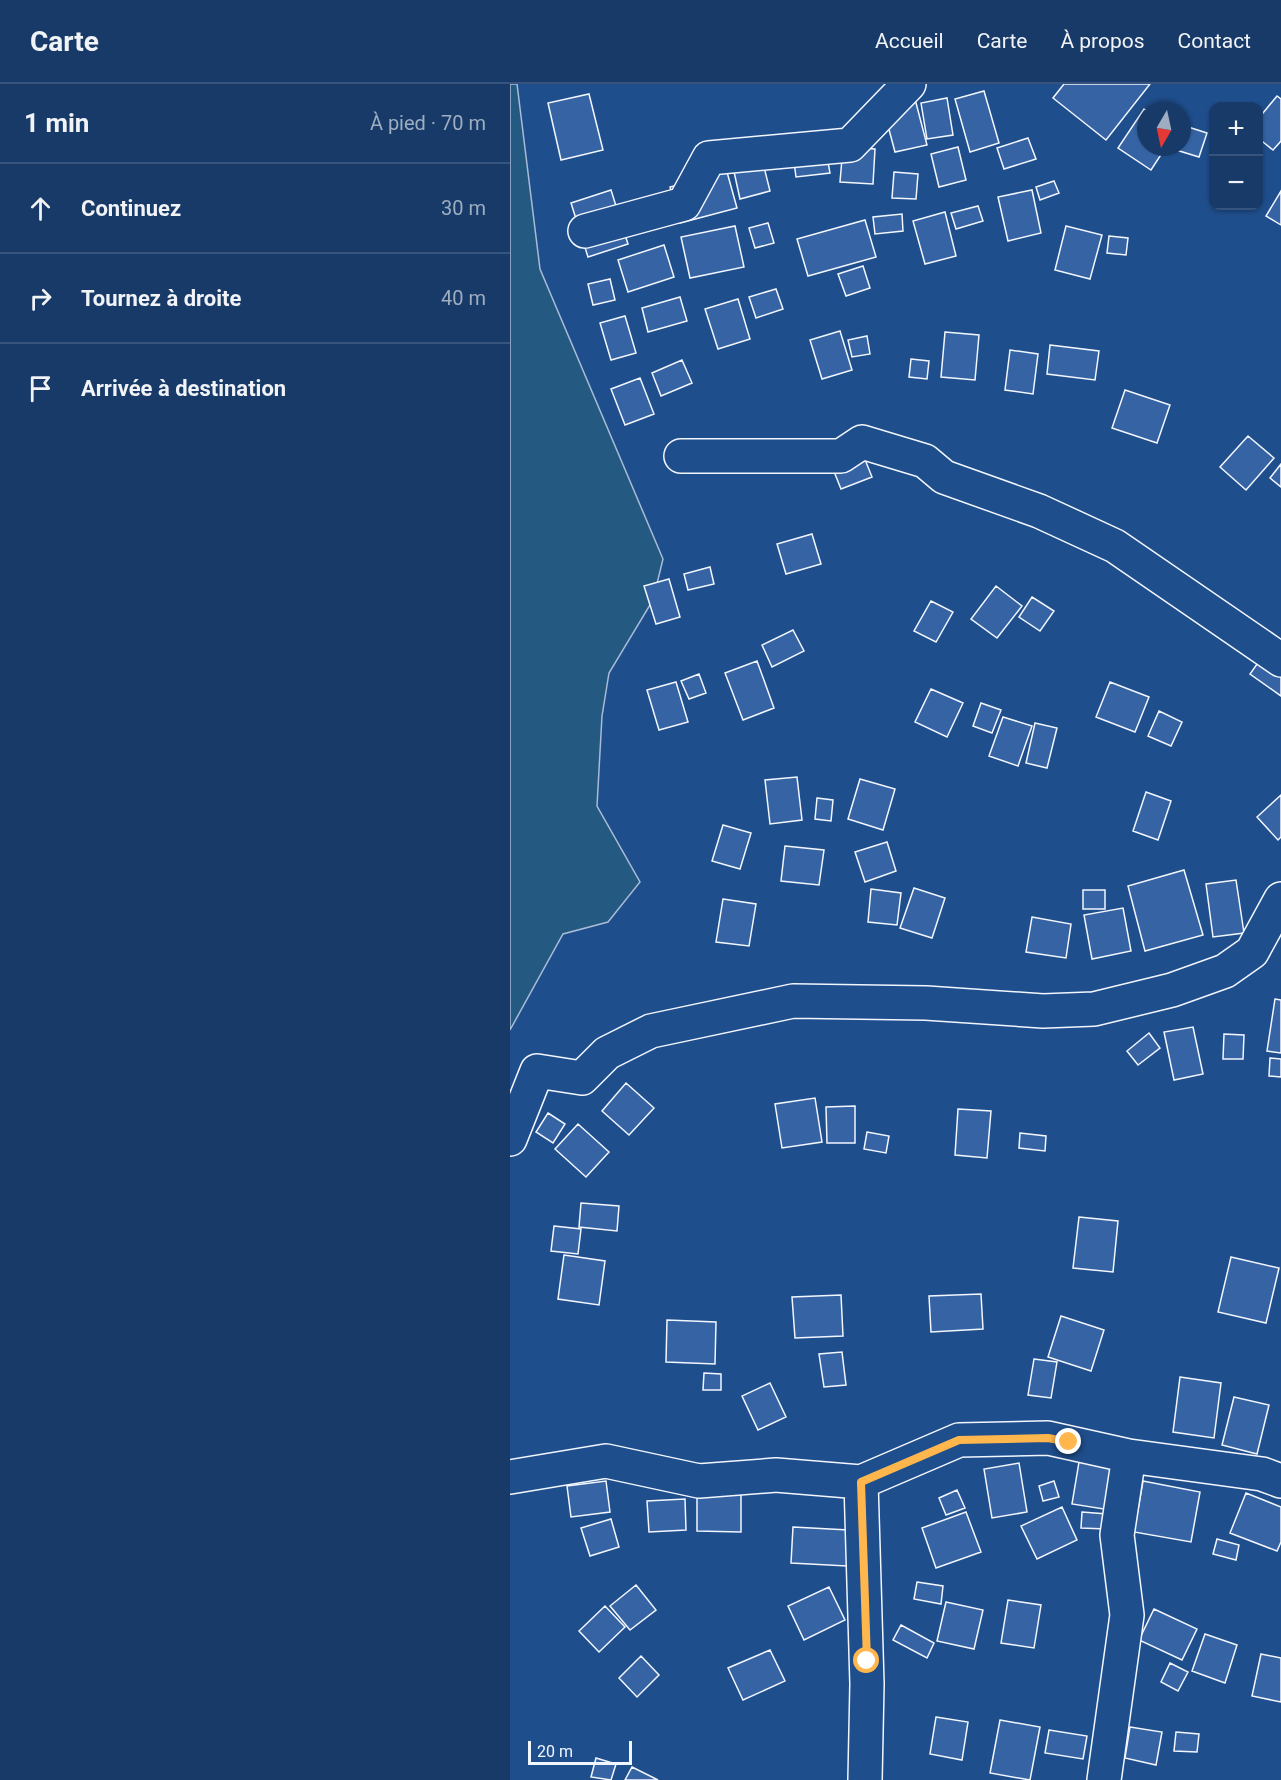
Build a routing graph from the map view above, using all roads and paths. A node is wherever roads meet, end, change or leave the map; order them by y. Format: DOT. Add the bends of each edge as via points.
graph roads {
  1 [pos="909,84"];
  2 [pos="585,231"];
  3 [pos="681,456"];
  4 [pos="1281,660"];
  5 [pos="1281,899"];
  6 [pos="510,1139"];
  7 [pos="1130,1455"];
  8 [pos="510,1478"];
  9 [pos="1281,1480"];
  10 [pos="861,1482"];
  11 [pos="865,1780"];
  12 [pos="1104,1780"];
  1 -- 2 [label="street" via="850,145 709,158 684,204"];
  3 -- 4 [label="street" via="841,456 862,441 898,451 925,461 944,477 1039,511 1115,546"];
  5 -- 6 [label="street" via="1252,952 1225,971 1172,990 1094,1009 1043,1011 926,1003 793,1001 651,1031 607,1053 582,1078 537,1071"];
  7 -- 9 [label="street"];
  7 -- 10 [label="street" via="1048,1438 959,1440"];
  7 -- 12 [label="street" via="1117,1535 1127,1615"];
  8 -- 10 [label="street" via="606,1461 699,1481 776,1475"];
  10 -- 11 [label="street" via="867,1683"];
}
